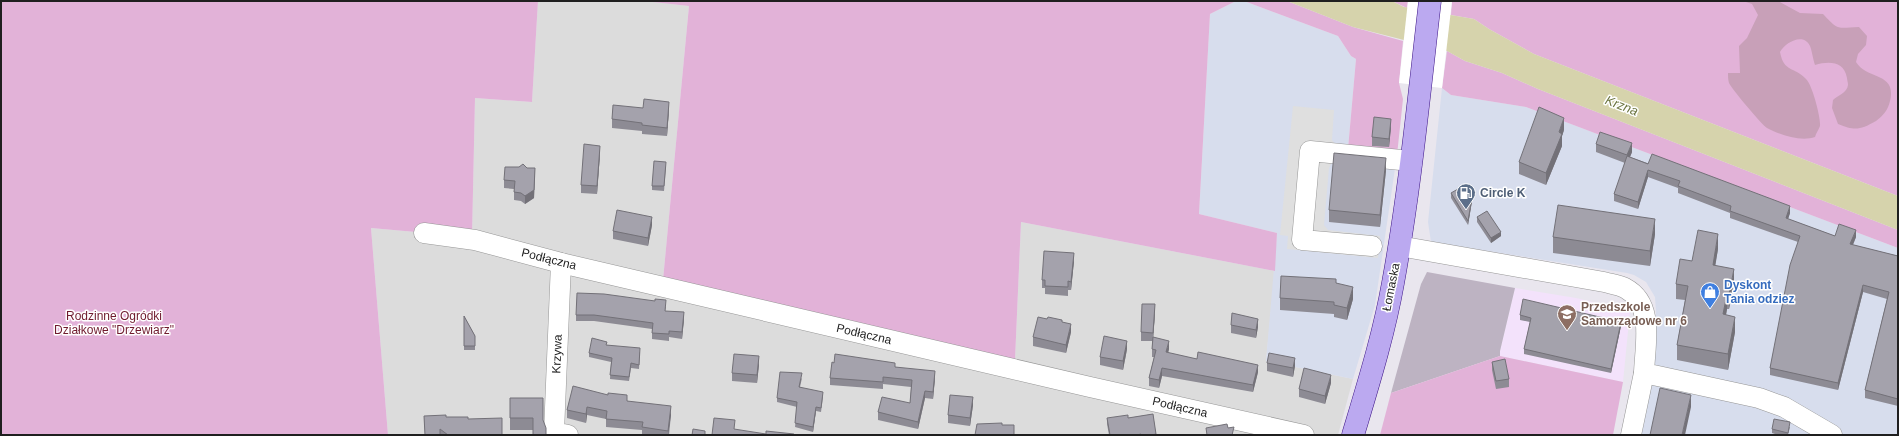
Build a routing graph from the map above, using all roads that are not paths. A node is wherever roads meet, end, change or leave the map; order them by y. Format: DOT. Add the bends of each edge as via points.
graph roads {
  1 [pos="1430,1"];
  2 [pos="1414,135"];
  3 [pos="1411,162"];
  4 [pos="424,233"];
  5 [pos="1372,246"];
  6 [pos="1404,247"];
  7 [pos="561,263"];
  8 [pos="1644,372"];
  9 [pos="568,435"];
  10 [pos="1304,435"];
  11 [pos="1353,435"];
  12 [pos="1364,435"];
  13 [pos="1631,435"];
  14 [pos="1832,435"];
  1 -- 2 [label="main road, Łomaska"];
  2 -- 3 [label="main road, Łomaska"];
  2 -- 6 [label="main road, Łomaska" via="1415,199"];
  3 -- 5 [label="street" via="1310,151 1302,240"];
  3 -- 6 [label="main road, Łomaska"];
  4 -- 7 [label="street, Podłączna" via="475,240"];
  6 -- 8 [label="street" via="1624,287 1640,302 1646,316"];
  6 -- 11 [label="main road, Łomaska"];
  6 -- 12 [label="main road, Łomaska" via="1403,286"];
  7 -- 9 [label="street, Krzywa" via="554,432"];
  7 -- 10 [label="street, Podłączna"];
  8 -- 13 [label="street"];
  8 -- 14 [label="street" via="1759,398 1784,407"];
}
